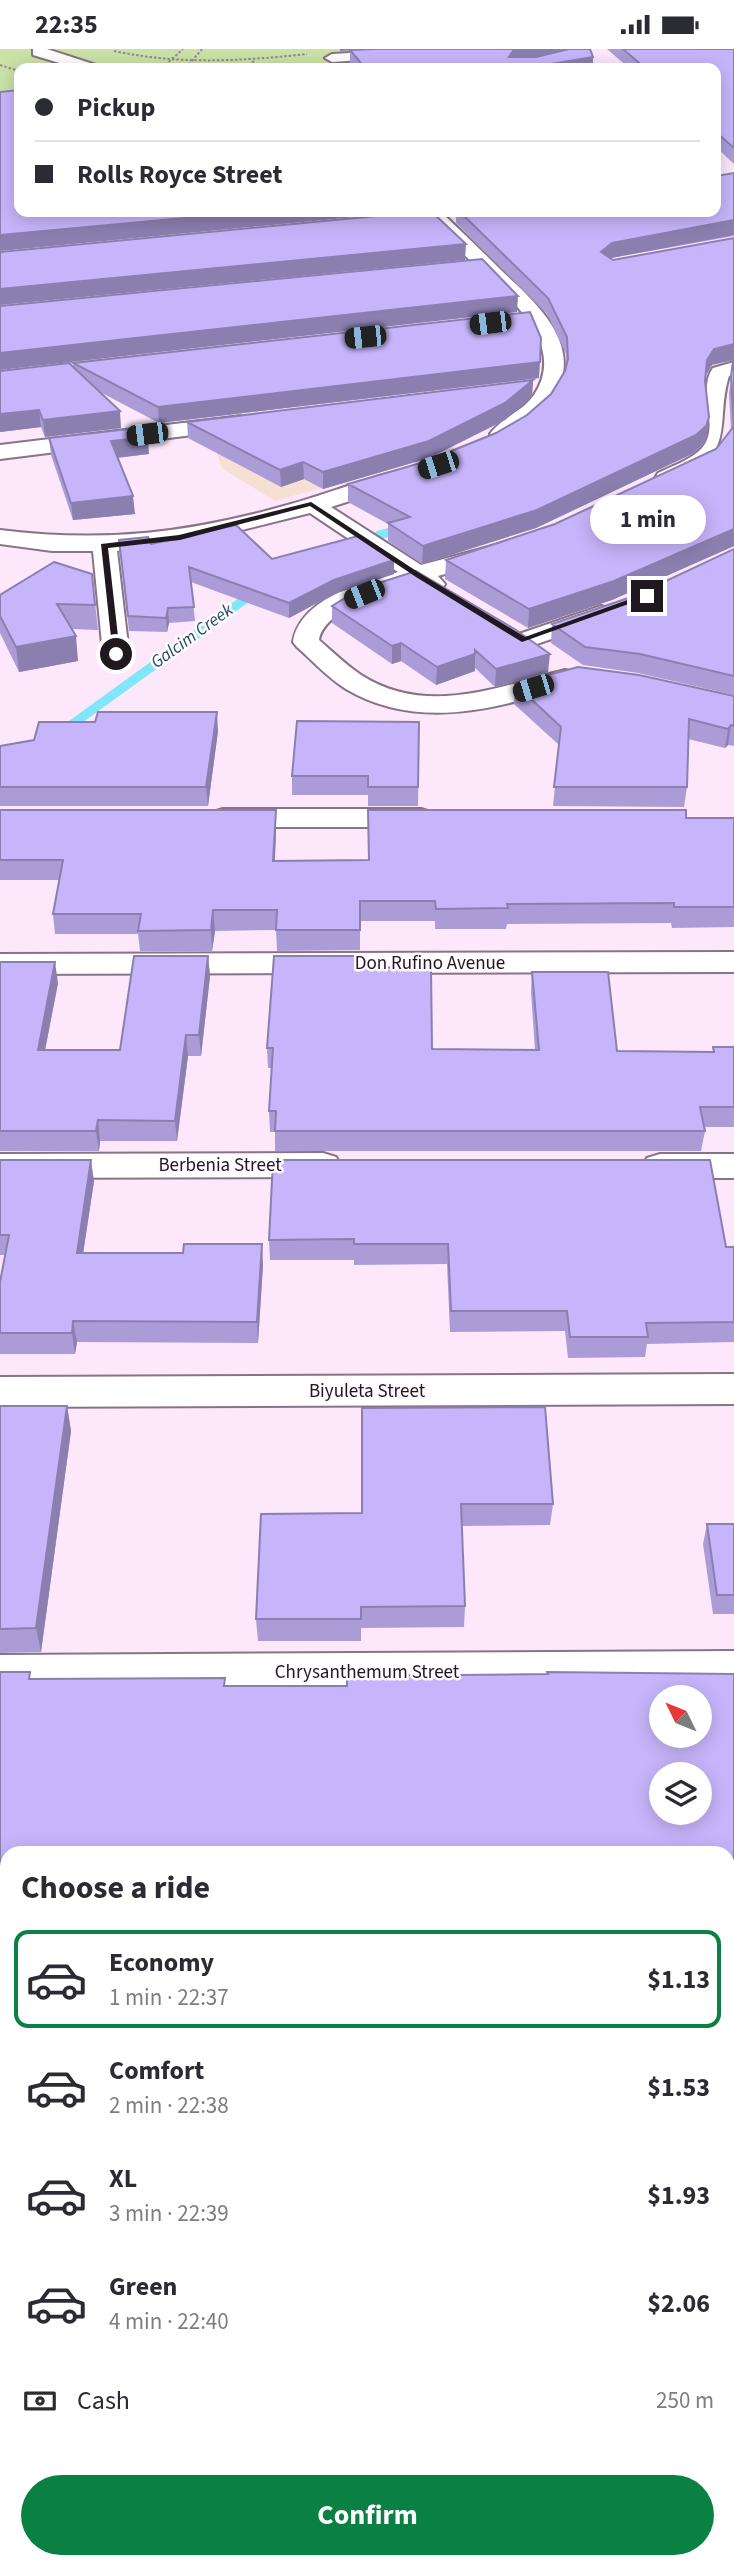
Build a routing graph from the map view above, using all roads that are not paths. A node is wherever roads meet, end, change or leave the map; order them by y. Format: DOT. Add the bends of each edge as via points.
graph roads {
  1 [pos="40,49"];
  2 [pos="374,53"];
  3 [pos="417,54"];
  4 [pos="329,57"];
  5 [pos="74,63"];
  6 [pos="429,217"];
  7 [pos="486,266"];
  8 [pos="458,268"];
  9 [pos="537,318"];
  10 [pos="511,321"];
  11 [pos="734,368"];
  12 [pos="552,385"];
  13 [pos="527,388"];
  14 [pos="256,421"];
  15 [pos="481,446"];
  16 [pos="0,452"];
  17 [pos="416,472"];
  18 [pos="643,489"];
  19 [pos="311,504"];
  20 [pos="0,537"];
  21 [pos="522,543"];
  22 [pos="104,546"];
  23 [pos="418,576"];
  24 [pos="454,597"];
  25 [pos="622,607"];
  26 [pos="501,626"];
  27 [pos="116,654"];
  28 [pos="556,661"];
  29 [pos="195,818"];
  30 [pos="445,818"];
  31 [pos="734,962"];
  32 [pos="0,964"];
  33 [pos="357,1165"];
  34 [pos="0,1166"];
  35 [pos="622,1166"];
  36 [pos="734,1166"];
  37 [pos="734,1389"];
  38 [pos="0,1392"];
  39 [pos="734,1670"];
  40 [pos="0,1674"];
  1 -- 5 [label="street" via="38,52"];
  2 -- 3 [label="street"];
  2 -- 4 [label="street"];
  6 -- 7 [label="street"];
  7 -- 8 [label="street"];
  7 -- 9 [label="street"];
  9 -- 10 [label="street"];
  9 -- 12 [label="street" via="553,353"];
  11 -- 18 [label="street" via="720,372 714,386 721,432 718,444 704,460"];
  12 -- 13 [label="street"];
  12 -- 15 [label="street" via="538,407"];
  14 -- 16 [label="street"];
  17 -- 19 [label="street"];
  19 -- 22 [label="street" via="180,538"];
  19 -- 23 [label="street"];
  20 -- 22 [label="street"];
  21 -- 23 [label="street"];
  22 -- 27 [label="street"];
  23 -- 24 [label="street"];
  23 -- 28 [label="street" via="329,610 307,631 306,642 358,685 430,704 490,702"];
  25 -- 28 [label="street"];
  26 -- 28 [label="street"];
  29 -- 30 [label="street"];
  31 -- 32 [label="street, Don Rufino Avenue"];
  33 -- 34 [label="street, Berbenia Street"];
  35 -- 36 [label="street"];
  37 -- 38 [label="street, Biyuleta Street"];
  39 -- 40 [label="street, Chrysanthemum Street"];
}
